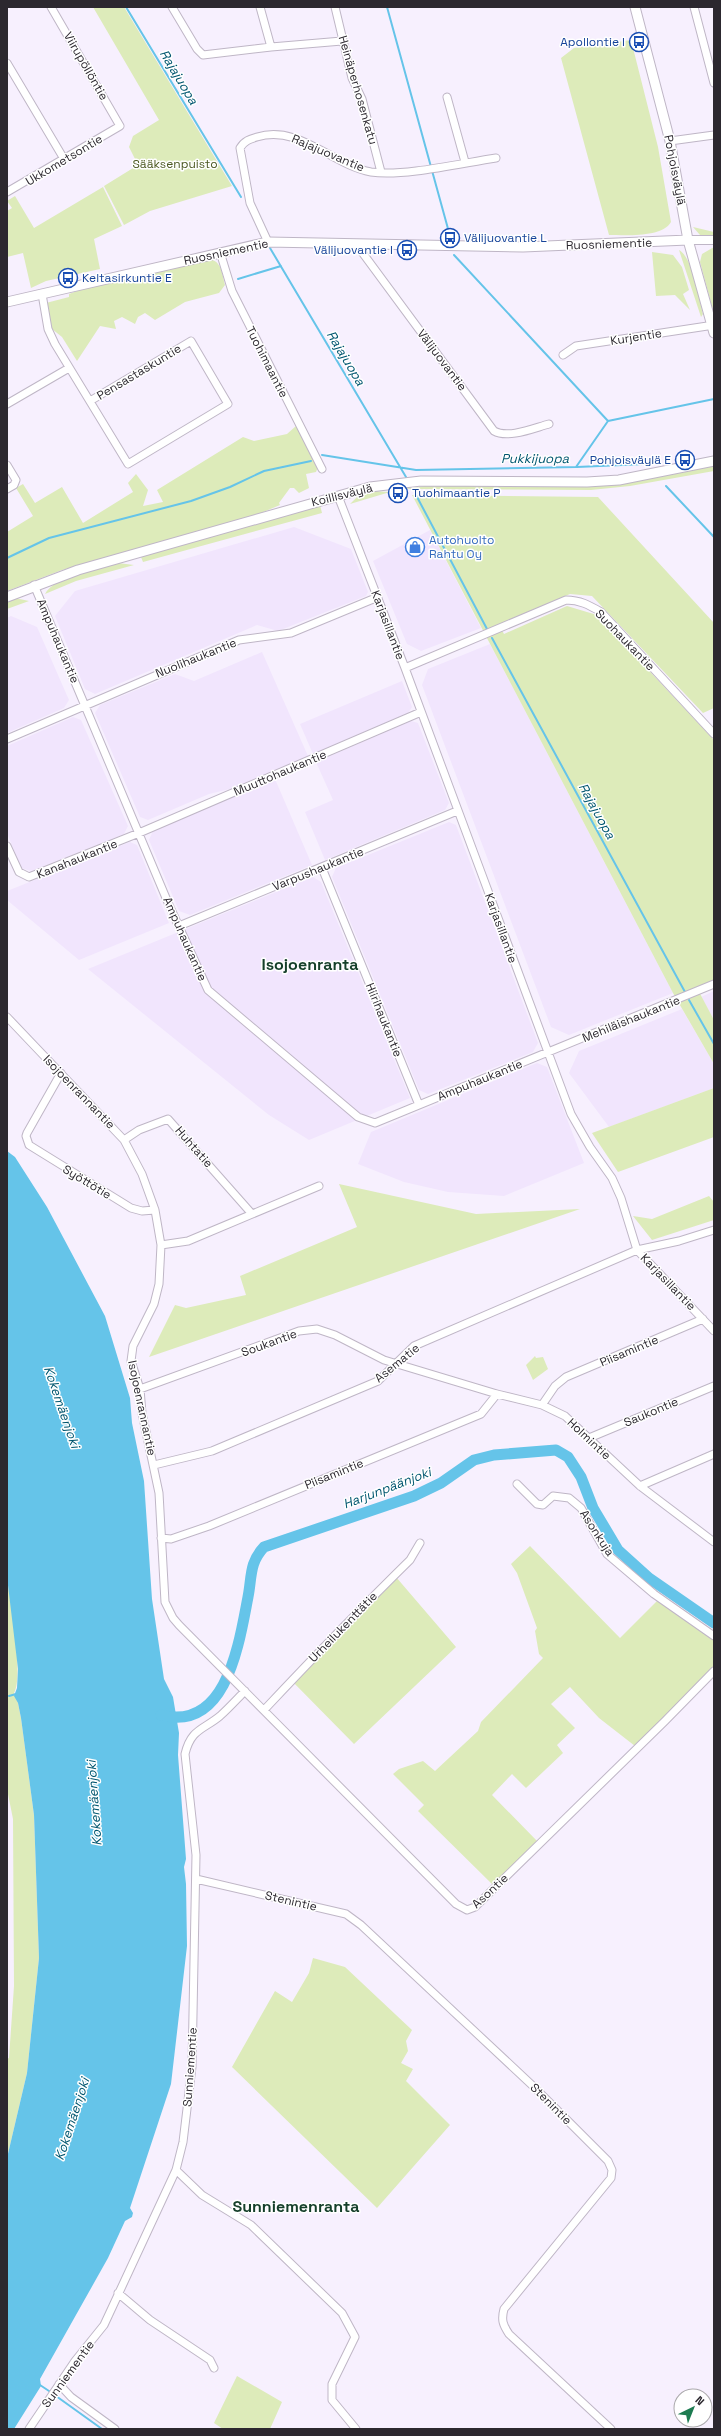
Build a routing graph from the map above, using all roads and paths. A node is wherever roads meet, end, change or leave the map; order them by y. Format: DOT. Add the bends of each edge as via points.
graph roads {
  1 [pos="51,7"];
  2 [pos="172,7"];
  3 [pos="260,7"];
  4 [pos="335,7"];
  5 [pos="635,7"];
  6 [pos="694,7"];
  7 [pos="342,41"];
  8 [pos="271,47"];
  9 [pos="7,63"];
  10 [pos="714,83"];
  11 [pos="447,97"];
  12 [pos="120,126"];
  13 [pos="714,135"];
  14 [pos="670,141"];
  15 [pos="496,158"];
  16 [pos="64,160"];
  17 [pos="464,162"];
  18 [pos="381,172"];
  19 [pos="7,193"];
  20 [pos="688,240"];
  21 [pos="714,240"];
  22 [pos="268,242"];
  23 [pos="356,244"];
  24 [pos="220,252"];
  25 [pos="42,294"];
  26 [pos="7,302"];
  27 [pos="713,327"];
  28 [pos="563,355"];
  29 [pos="69,368"];
  30 [pos="90,401"];
  31 [pos="7,404"];
  32 [pos="549,424"];
  33 [pos="714,461"];
  34 [pos="7,465"];
  35 [pos="322,469"];
  36 [pos="7,489"];
  37 [pos="338,496"];
  38 [pos="34,585"];
  39 [pos="7,597"];
  40 [pos="378,597"];
  41 [pos="405,668"];
  42 [pos="85,705"];
  43 [pos="421,712"];
  44 [pos="714,734"];
  45 [pos="7,739"];
  46 [pos="457,811"];
  47 [pos="139,833"];
  48 [pos="7,846"];
  49 [pos="322,868"];
  50 [pos="179,926"];
  51 [pos="714,984"];
  52 [pos="7,1017"];
  53 [pos="548,1053"];
  54 [pos="61,1073"];
  55 [pos="419,1105"];
  56 [pos="124,1140"];
  57 [pos="319,1186"];
  58 [pos="154,1210"];
  59 [pos="252,1214"];
  60 [pos="714,1230"];
  61 [pos="161,1245"];
  62 [pos="637,1250"];
  63 [pos="703,1319"];
  64 [pos="714,1331"];
  65 [pos="396,1364"];
  66 [pos="714,1386"];
  67 [pos="140,1389"];
  68 [pos="497,1394"];
  69 [pos="542,1405"];
  70 [pos="589,1438"];
  71 [pos="714,1454"];
  72 [pos="154,1465"];
  73 [pos="517,1484"];
  74 [pos="640,1486"];
  75 [pos="161,1538"];
  76 [pos="713,1540"];
  77 [pos="420,1543"];
  78 [pos="714,1636"];
  79 [pos="714,1671"];
  80 [pos="233,1678"];
  81 [pos="245,1691"];
  82 [pos="264,1710"];
  83 [pos="196,1879"];
  84 [pos="176,2170"];
  85 [pos="118,2293"];
  86 [pos="214,2368"];
  87 [pos="59,2384"];
  88 [pos="29,2429"];
  89 [pos="115,2429"];
  90 [pos="356,2429"];
  91 [pos="611,2429"];
  1 -- 12 [label="street, Viirupöllöntie"];
  2 -- 8 [label="street" via="197,49 203,54"];
  3 -- 8 [label="street"];
  4 -- 7 [label="street, Heinäperhosenkatu"];
  5 -- 14 [label="main road, Pohjoisväylä"];
  6 -- 10 [label="street"];
  7 -- 8 [label="street"];
  7 -- 18 [label="street, Heinäperhosenkatu" via="352,78 362,99"];
  9 -- 16 [label="street"];
  11 -- 17 [label="street"];
  12 -- 16 [label="street, Ukkometsontie"];
  13 -- 14 [label="street"];
  14 -- 20 [label="main road, Pohjoisväylä"];
  15 -- 17 [label="street, Rajajuovantie"];
  16 -- 19 [label="street, Ukkometsontie"];
  17 -- 18 [label="street, Rajajuovantie"];
  18 -- 22 [label="street, Rajajuovantie" via="356,167 289,136 270,134 243,142 240,148 250,203"];
  20 -- 21 [label="street, Ruosniementie"];
  20 -- 23 [label="main road, Ruosniementie" via="523,247"];
  20 -- 27 [label="main road, Pohjoisväylä"];
  22 -- 23 [label="main road, Ruosniementie"];
  22 -- 24 [label="main road, Ruosniementie"];
  23 -- 32 [label="street, Välijuovantie" via="494,430 499,433 517,432"];
  24 -- 25 [label="main road, Ruosniementie"];
  24 -- 35 [label="street, Tuohimaantie" via="234,297"];
  25 -- 26 [label="main road, Ruosniementie"];
  25 -- 29 [label="street" via="48,330"];
  27 -- 28 [label="street, Kurjentie" via="576,346"];
  29 -- 30 [label="street"];
  29 -- 31 [label="street"];
  30 -- 30 [label="street, Pensastaskuntie" via="128,464 228,404 191,341"];
  33 -- 37 [label="main road, Koillisväylä" via="619,480 421,481 370,487"];
  34 -- 36 [label="street" via="16,480 14,485"];
  37 -- 38 [label="main road, Koillisväylä" via="78,570"];
  37 -- 40 [label="street, Karjasillantie"];
  38 -- 39 [label="main road, Koillisväylä"];
  38 -- 42 [label="street, Ampuhaukantie"];
  40 -- 41 [label="street, Karjasillantie"];
  40 -- 42 [label="street, Nuolihaukantie" via="291,634 239,640"];
  41 -- 43 [label="street, Karjasillantie"];
  41 -- 44 [label="street, Suohaukantie" via="566,600 576,600 600,612"];
  42 -- 45 [label="street"];
  42 -- 47 [label="street, Ampuhaukantie"];
  43 -- 46 [label="street, Karjasillantie"];
  43 -- 47 [label="street, Muuttohaukantie"];
  46 -- 49 [label="street, Varpushaukantie"];
  46 -- 53 [label="street, Karjasillantie"];
  47 -- 48 [label="street, Kanahaukantie" via="29,878 18,872"];
  47 -- 50 [label="street, Ampuhaukantie"];
  49 -- 50 [label="street, Varpushaukantie"];
  49 -- 55 [label="street, Hiirihaukantie"];
  50 -- 55 [label="street, Ampuhaukantie" via="208,990 358,1117 375,1123"];
  51 -- 53 [label="street, Mehiläishaukantie"];
  52 -- 54 [label="street, Isojoenrannantie"];
  53 -- 55 [label="street, Ampuhaukantie"];
  53 -- 62 [label="street, Karjasillantie" via="571,1114 619,1192"];
  54 -- 56 [label="street, Isojoenrannantie"];
  54 -- 58 [label="street, Syöttötie" via="27,1132 27,1140 34,1150 131,1208 142,1211"];
  56 -- 58 [label="street, Isojoenrannantie" via="142,1174"];
  56 -- 59 [label="street, Huhtatie" via="139,1130 168,1119"];
  57 -- 59 [label="street"];
  58 -- 61 [label="street, Isojoenrannantie"];
  59 -- 61 [label="street" via="188,1241"];
  60 -- 62 [label="street, Asematie"];
  61 -- 67 [label="street, Isojoenrannantie" via="161,1270 154,1304 137,1336 131,1355"];
  62 -- 63 [label="street, Karjasillantie"];
  62 -- 65 [label="street, Asematie" via="414,1346"];
  63 -- 64 [label="street, Karjasillantie"];
  63 -- 69 [label="street, Piisamintie" via="566,1377"];
  65 -- 67 [label="street, Soukantie" via="317,1329 299,1331"];
  65 -- 68 [label="street, Holmintie"];
  65 -- 72 [label="street, Asematie" via="378,1381 212,1451"];
  66 -- 70 [label="street, Saukontie"];
  67 -- 72 [label="street, Isojoenrannantie" via="142,1413"];
  68 -- 69 [label="street, Holmintie"];
  68 -- 75 [label="street, Piisamintie" via="481,1414 209,1526 171,1539"];
  69 -- 70 [label="street, Holmintie" via="565,1416"];
  70 -- 74 [label="street, Holmintie"];
  71 -- 74 [label="street"];
  72 -- 75 [label="street, Isojoenrannantie" via="159,1493"];
  73 -- 78 [label="street, Asonkuja" via="537,1504 543,1505 553,1496 569,1498 581,1508 607,1554 654,1594"];
  74 -- 76 [label="street, Holmintie"];
  75 -- 80 [label="street, Isojoenrannantie" via="164,1592 168,1610 179,1625"];
  77 -- 82 [label="street, Urheilukenttätie" via="410,1560 324,1644 299,1675"];
  79 -- 82 [label="street, Asontie" via="480,1902 467,1910 456,1904"];
  80 -- 81 [label="street, Asontie"];
  81 -- 82 [label="street, Asontie"];
  81 -- 83 [label="street, Sunniementie" via="219,1717 188,1740 185,1754 196,1855"];
  83 -- 84 [label="street, Sunniementie" via="192,2067 183,2142"];
  83 -- 91 [label="street, Stenintie" via="346,1914 361,1925 523,2076 608,2161 612,2170 611,2178 504,2309 501,2317 509,2334"];
  84 -- 85 [label="street, Sunniementie"];
  84 -- 90 [label="street" via="202,2196 251,2225 342,2313 355,2337 332,2384 332,2400"];
  85 -- 86 [label="street" via="150,2320 210,2360"];
  85 -- 87 [label="street, Sunniementie" via="104,2325"];
  87 -- 88 [label="street, Sunniementie"];
  87 -- 89 [label="street" via="71,2397"];
}
